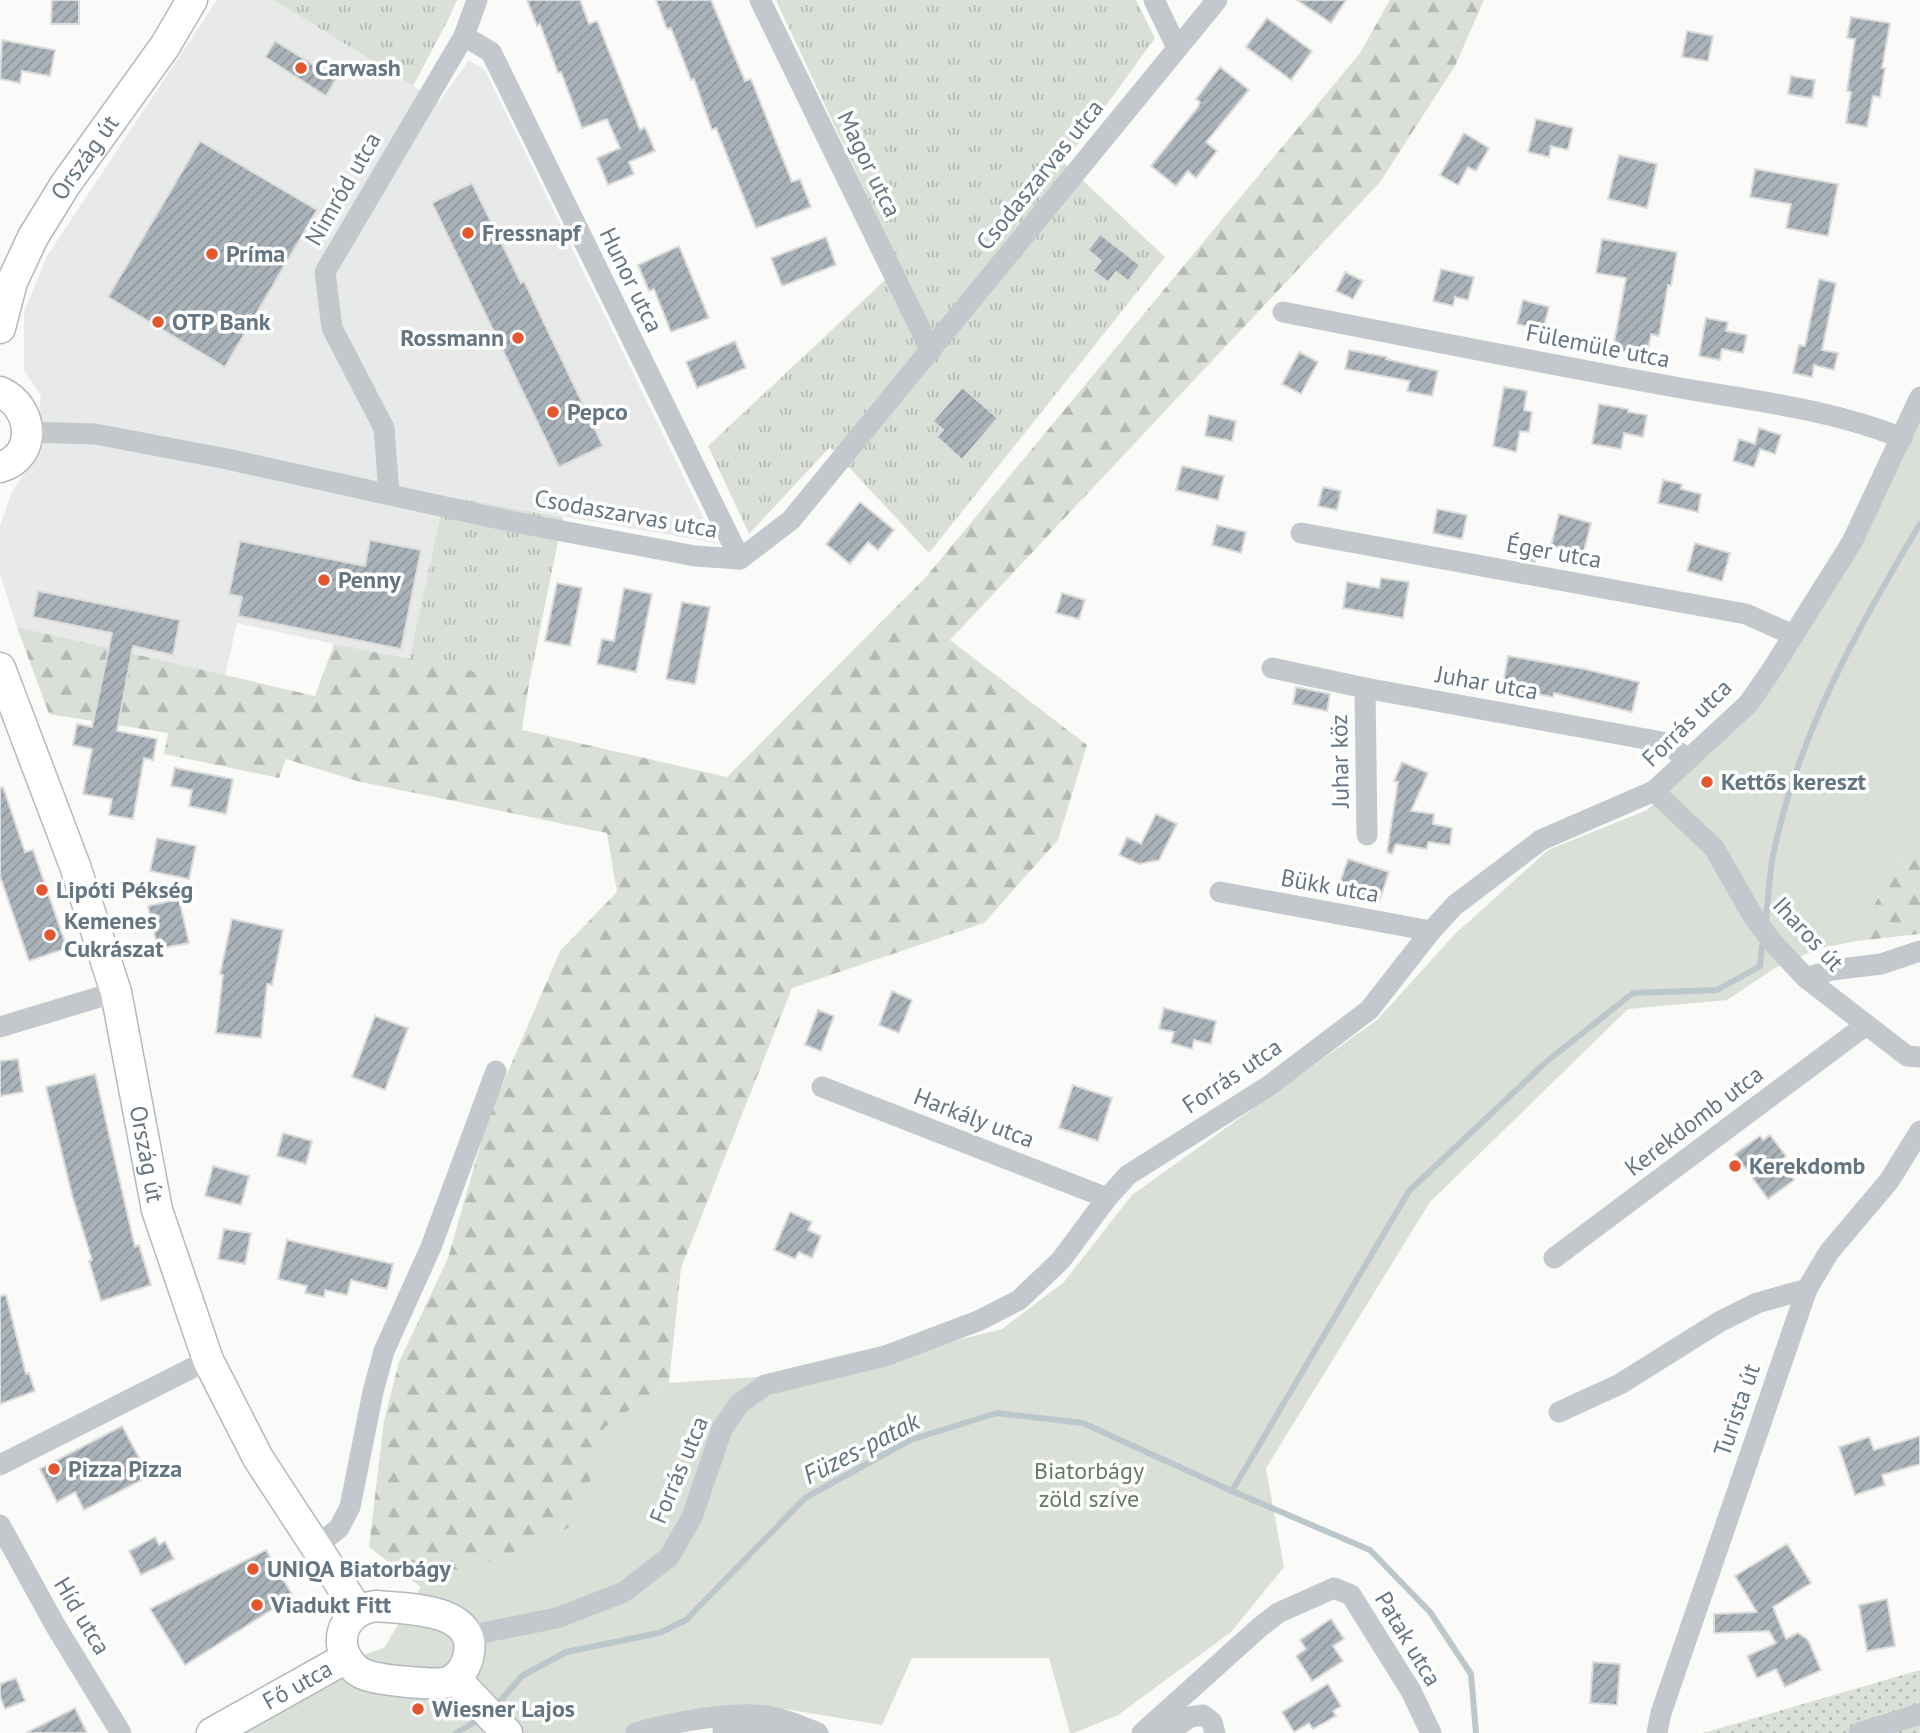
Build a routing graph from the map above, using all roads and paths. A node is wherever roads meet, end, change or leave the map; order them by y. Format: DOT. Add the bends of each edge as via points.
graph roads {
  1 [pos="192,0"];
  2 [pos="477,0"];
  3 [pos="760,0"];
  4 [pos="1154,0"];
  5 [pos="1217,0"];
  6 [pos="464,36"];
  7 [pos="1177,48"];
  8 [pos="1283,312"];
  9 [pos="0,328"];
  10 [pos="931,351"];
  11 [pos="0,392"];
  12 [pos="1920,397"];
  13 [pos="28,432"];
  14 [pos="1902,438"];
  15 [pos="0,467"];
  16 [pos="389,494"];
  17 [pos="1301,533"];
  18 [pos="740,559"];
  19 [pos="1794,635"];
  20 [pos="1272,668"];
  21 [pos="2,679"];
  22 [pos="1366,688"];
  23 [pos="1689,759"];
  24 [pos="1654,791"];
  25 [pos="1367,835"];
  26 [pos="1220,892"];
  27 [pos="1431,931"];
  28 [pos="1920,951"];
  29 [pos="1806,978"];
  30 [pos="116,992"];
  31 [pos="1866,1025"];
  32 [pos="0,1027"];
  33 [pos="1920,1057"];
  34 [pos="496,1071"];
  35 [pos="821,1087"];
  36 [pos="1920,1131"];
  37 [pos="1107,1198"];
  38 [pos="1554,1258"];
  39 [pos="1807,1289"];
  40 [pos="208,1360"];
  41 [pos="1559,1412"];
  42 [pos="0,1465"];
  43 [pos="0,1525"];
  44 [pos="316,1547"];
  45 [pos="358,1611"];
  46 [pos="467,1636"];
  47 [pos="346,1658"];
  48 [pos="455,1678"];
  49 [pos="1920,1714"];
  50 [pos="496,1721"];
  51 [pos="121,1733"];
  52 [pos="212,1733"];
  53 [pos="636,1733"];
  54 [pos="705,1733"];
  55 [pos="783,1733"];
  56 [pos="818,1733"];
  57 [pos="1143,1733"];
  58 [pos="1168,1733"];
  59 [pos="1215,1733"];
  60 [pos="1431,1733"];
  61 [pos="1657,1733"];
  62 [pos="1859,1733"];
  1 -- 9 [label="main road, Ország út" via="33,237 12,282"];
  2 -- 6 [label="street, Nimród utca"];
  3 -- 10 [label="street, Magor utca"];
  4 -- 7 [label="street"];
  5 -- 7 [label="street, Csodaszarvas utca"];
  6 -- 16 [label="street, Nimród utca" via="325,272 332,328 384,428"];
  6 -- 18 [label="street, Hunor utca" via="491,52"];
  7 -- 10 [label="street, Csodaszarvas utca"];
  8 -- 14 [label="street, Fülemüle utca" via="1820,411"];
  10 -- 18 [label="street, Csodaszarvas utca" via="791,520"];
  11 -- 13 [label="main road" via="20,405"];
  12 -- 14 [label="street, Forrás utca"];
  13 -- 15 [label="main road" via="17,457"];
  13 -- 16 [label="street, Csodaszarvas utca" via="95,434"];
  14 -- 19 [label="street, Forrás utca" via="1852,542"];
  16 -- 18 [label="street, Csodaszarvas utca" via="509,521"];
  17 -- 19 [label="street, Éger utca" via="1746,614"];
  19 -- 23 [label="street, Forrás utca" via="1748,704"];
  20 -- 22 [label="street, Juhar utca"];
  21 -- 30 [label="main road, Ország út" via="75,866"];
  22 -- 23 [label="street, Juhar utca" via="1662,743"];
  22 -- 25 [label="street, Juhar köz"];
  23 -- 24 [label="street, Forrás utca"];
  24 -- 27 [label="street, Forrás utca" via="1541,840 1455,905"];
  24 -- 29 [label="street, Iharos út" via="1714,848 1753,916"];
  26 -- 27 [label="street, Bükk utca"];
  27 -- 37 [label="street, Forrás utca" via="1368,1010 1270,1085 1128,1175"];
  28 -- 29 [label="street" via="1881,964"];
  29 -- 31 [label="street, Iharos út"];
  30 -- 32 [label="street"];
  30 -- 40 [label="main road, Ország út" via="157,1210"];
  31 -- 33 [label="street, Iharos út" via="1907,1056"];
  31 -- 38 [label="street, Kerekdomb utca"];
  34 -- 44 [label="street" via="431,1247 384,1351 350,1507 339,1528"];
  35 -- 37 [label="street, Harkály utca"];
  36 -- 39 [label="street, Turista út" via="1889,1181 1829,1252"];
  37 -- 46 [label="street, Forrás utca" via="1061,1260 1018,1300 978,1321 886,1356 765,1385 739,1404 722,1429 692,1517 669,1557 624,1592 557,1618"];
  39 -- 41 [label="street" via="1747,1308 1620,1384"];
  39 -- 61 [label="street, Turista út"];
  40 -- 42 [label="street"];
  40 -- 44 [label="main road, Ország út" via="258,1458"];
  43 -- 51 [label="street, Híd utca"];
  44 -- 45 [label="main road, Ország út"];
  45 -- 46 [label="main road" via="377,1606 442,1615 454,1619"];
  45 -- 47 [label="main road" via="344,1628"];
  46 -- 48 [label="main road" via="468,1662"];
  47 -- 48 [label="main road" via="355,1669 373,1676 434,1684"];
  47 -- 52 [label="main road, Fő utca"];
  48 -- 50 [label="main road"];
  49 -- 62 [label="street"];
  53 -- 56 [label="street" via="684,1721 763,1715"];
  54 -- 55 [label="street"];
  57 -- 60 [label="street, Patak utca" via="1278,1613 1334,1588 1351,1595 1411,1691"];
  58 -- 59 [label="street" via="1190,1717 1203,1715 1212,1722"];
}
